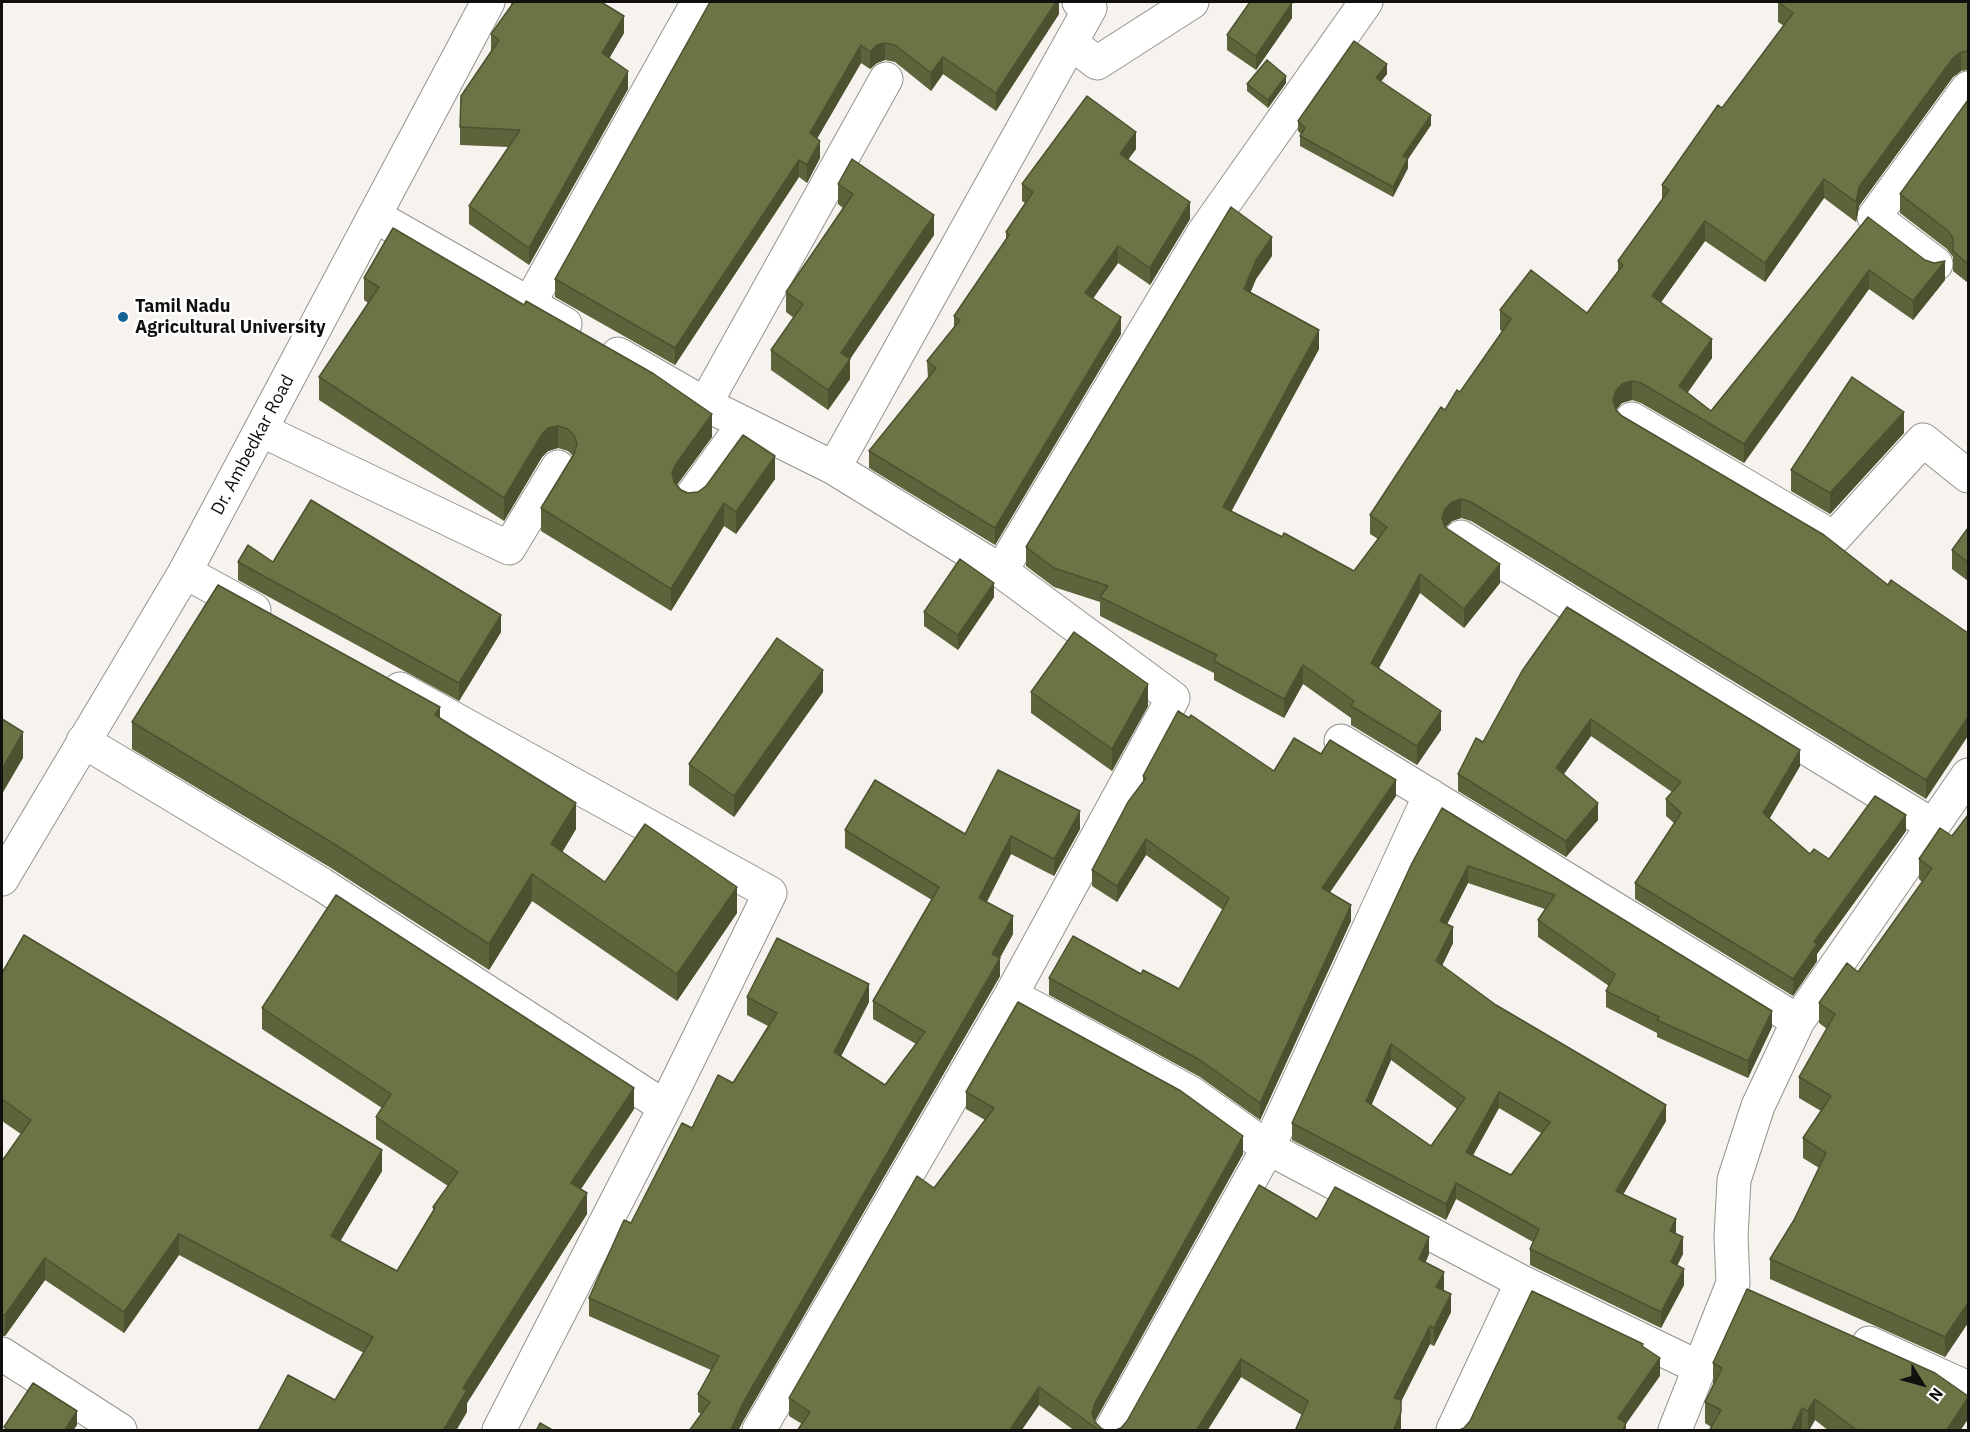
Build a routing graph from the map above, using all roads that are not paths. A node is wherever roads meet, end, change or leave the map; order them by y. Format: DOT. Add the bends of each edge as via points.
graph roads {
  1 [pos="488,2"];
  2 [pos="698,2"];
  3 [pos="1192,2"];
  4 [pos="1366,2"];
  5 [pos="1088,4"];
  6 [pos="1071,43"];
  7 [pos="886,79"];
  8 [pos="1968,88"];
  9 [pos="375,216"];
  10 [pos="1936,264"];
  11 [pos="529,304"];
  12 [pos="705,404"];
  13 [pos="1632,419"];
  14 [pos="744,424"];
  15 [pos="261,430"];
  16 [pos="558,467"];
  17 [pos="834,468"];
  18 [pos="1968,476"];
  19 [pos="691,497"];
  20 [pos="1461,537"];
  21 [pos="1001,571"];
  22 [pos="185,572"];
  23 [pos="279,623"];
  24 [pos="373,675"];
  25 [pos="83,741"];
  26 [pos="1341,741"];
  27 [pos="1968,775"];
  28 [pos="1430,795"];
  29 [pos="1932,825"];
  30 [pos="6,863"];
  31 [pos="1011,995"];
  32 [pos="1798,1021"];
  33 [pos="665,1107"];
  34 [pos="1268,1148"];
  35 [pos="1522,1282"];
  36 [pos="1733,1284"];
  37 [pos="1765,1298"];
  38 [pos="1840,1331"];
  39 [pos="2,1354"];
  40 [pos="1700,1368"];
  41 [pos="1968,1388"];
  42 [pos="1676,1430"];
  43 [pos="120,1431"];
  44 [pos="499,1431"];
  45 [pos="759,1431"];
  46 [pos="1111,1431"];
  47 [pos="1454,1431"];
  1 -- 9 [label="street, Dr. Ambedkar Road"];
  2 -- 11 [label="street"];
  3 -- 6 [label="street" via="1097,63"];
  4 -- 21 [label="street" via="1204,232"];
  5 -- 6 [label="street"];
  6 -- 17 [label="street"];
  7 -- 12 [label="street"];
  8 -- 10 [label="street" via="1874,217"];
  9 -- 11 [label="street"];
  9 -- 15 [label="street, Dr. Ambedkar Road"];
  11 -- 12 [label="street"];
  12 -- 14 [label="street"];
  13 -- 18 [label="street" via="1834,538 1923,440"];
  14 -- 17 [label="street"];
  14 -- 19 [label="street"];
  15 -- 16 [label="street" via="509,548"];
  15 -- 22 [label="street, Dr. Ambedkar Road"];
  17 -- 21 [label="street"];
  20 -- 29 [label="street"];
  21 -- 31 [label="street" via="1173,698"];
  22 -- 23 [label="street"];
  22 -- 25 [label="street, Dr. Ambedkar Road"];
  24 -- 33 [label="street" via="770,893"];
  25 -- 30 [label="street, Dr. Ambedkar Road"];
  25 -- 33 [label="street" via="321,884"];
  26 -- 28 [label="street"];
  27 -- 29 [label="street"];
  28 -- 32 [label="street"];
  28 -- 34 [label="street"];
  29 -- 32 [label="street"];
  31 -- 34 [label="street" via="1191,1093"];
  31 -- 45 [label="street"];
  32 -- 36 [label="street" via="1758,1106 1734,1180"];
  33 -- 44 [label="street"];
  34 -- 35 [label="street"];
  34 -- 46 [label="street"];
  35 -- 40 [label="street"];
  35 -- 47 [label="street"];
  36 -- 37 [label="street"];
  36 -- 40 [label="street"];
  38 -- 41 [label="street"];
  39 -- 43 [label="street"];
  40 -- 42 [label="street"];
}
